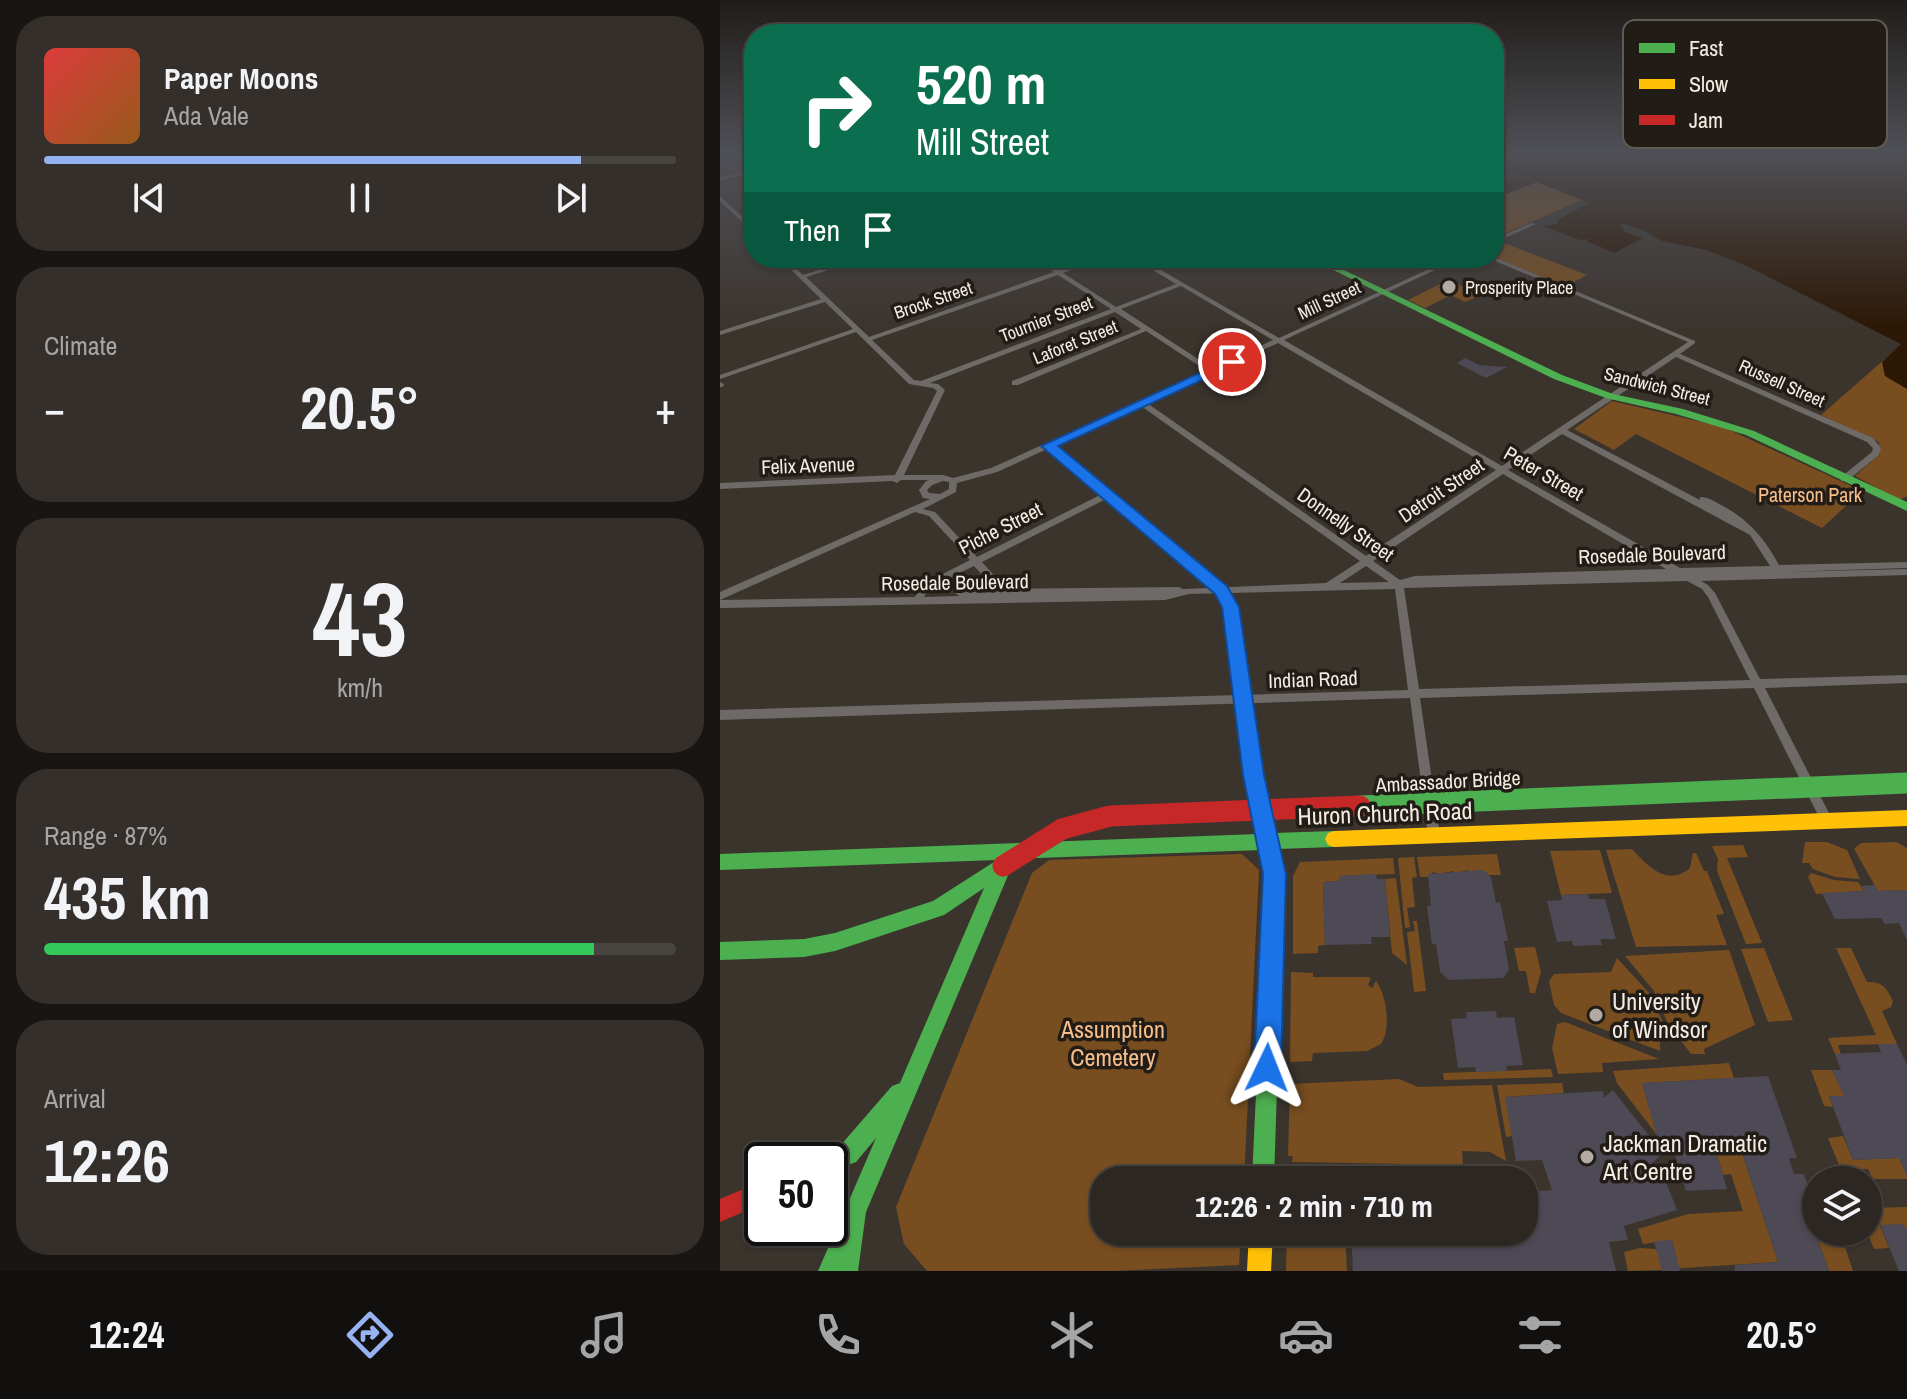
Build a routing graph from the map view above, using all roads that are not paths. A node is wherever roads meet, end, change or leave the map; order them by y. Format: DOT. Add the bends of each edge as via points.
graph roads {
  1 [pos="1533,224"];
  2 [pos="1504,237"];
  3 [pos="1504,263"];
  4 [pos="792,268"];
  5 [pos="830,268"];
  6 [pos="1052,268"];
  7 [pos="1070,268"];
  8 [pos="1153,268"];
  9 [pos="1333,268"];
  10 [pos="1437,268"];
  11 [pos="1058,272"];
  12 [pos="801,277"];
  13 [pos="1181,284"];
  14 [pos="1384,293"];
  15 [pos="825,300"];
  16 [pos="1115,309"];
  17 [pos="1146,329"];
  18 [pos="857,330"];
  19 [pos="720,333"];
  20 [pos="867,340"];
  21 [pos="1279,340"];
  22 [pos="1675,354"];
  23 [pos="1212,371"];
  24 [pos="720,377"];
  25 [pos="1015,383"];
  26 [pos="922,384"];
  27 [pos="1610,396"];
  28 [pos="1142,403"];
  29 [pos="1561,430"];
  30 [pos="1048,446"];
  31 [pos="994,470"];
  32 [pos="1503,470"];
  33 [pos="1844,479"];
  34 [pos="897,480"];
  35 [pos="948,480"];
  36 [pos="720,486"];
  37 [pos="923,491"];
  38 [pos="1107,495"];
  39 [pos="944,496"];
  40 [pos="1907,507"];
  41 [pos="913,509"];
  42 [pos="932,514"];
  43 [pos="881,522"];
  44 [pos="1367,560"];
  45 [pos="975,561"];
  46 [pos="1907,565"];
  47 [pos="1678,572"];
  48 [pos="1779,572"];
  49 [pos="1907,572"];
  50 [pos="1690,579"];
  51 [pos="1399,584"];
  52 [pos="1327,587"];
  53 [pos="1221,590"];
  54 [pos="997,595"];
  55 [pos="919,597"];
  56 [pos="720,600"];
  57 [pos="1907,679"];
  58 [pos="1757,683"];
  59 [pos="1415,694"];
  60 [pos="1243,699"];
  61 [pos="720,715"];
  62 [pos="1907,783"];
  63 [pos="1907,818"];
  64 [pos="1827,821"];
  65 [pos="1434,835"];
  66 [pos="1268,841"];
  67 [pos="720,862"];
  68 [pos="1003,866"];
  69 [pos="720,951"];
  70 [pos="914,1076"];
  71 [pos="848,1154"];
  72 [pos="1264,1166"];
  73 [pos="744,1200"];
  74 [pos="720,1211"];
  75 [pos="855,1212"];
  76 [pos="1260,1246"];
  77 [pos="830,1271"];
  78 [pos="846,1271"];
  79 [pos="1259,1271"];
  1 -- 2 [label="street"];
  3 -- 22 [label="street, Detroit Street" via="1693,342"];
  4 -- 12 [label="street"];
  5 -- 12 [label="street"];
  6 -- 11 [label="street"];
  7 -- 11 [label="street, Brock Street"];
  8 -- 13 [label="street, Peter Street"];
  9 -- 14 [label="main road, Sandwich Street"];
  10 -- 14 [label="street, Mill Street"];
  11 -- 16 [label="street"];
  11 -- 20 [label="street, Brock Street"];
  12 -- 15 [label="street"];
  13 -- 16 [label="street, Tournier Street"];
  13 -- 21 [label="street, Peter Street"];
  14 -- 21 [label="street, Mill Street"];
  14 -- 27 [label="main road, Sandwich Street" via="1558,377"];
  15 -- 18 [label="street"];
  15 -- 19 [label="street"];
  16 -- 17 [label="street"];
  16 -- 26 [label="street, Tournier Street"];
  17 -- 23 [label="street"];
  17 -- 25 [label="street, Laforet Street"];
  18 -- 20 [label="street"];
  18 -- 24 [label="street"];
  20 -- 26 [label="street" via="912,382"];
  21 -- 23 [label="street, Mill Street"];
  21 -- 32 [label="street, Peter Street"];
  22 -- 27 [label="street, Detroit Street"];
  22 -- 33 [label="street, Russell Street" via="1875,444 1876,453"];
  23 -- 28 [label="street, Mill Street"];
  26 -- 34 [label="street" via="941,390 940,396"];
  27 -- 29 [label="street, Detroit Street"];
  27 -- 33 [label="main road, Sandwich Street" via="1730,426"];
  28 -- 30 [label="street, Mill Street"];
  28 -- 44 [label="street, Donnelly Street"];
  29 -- 32 [label="street, Detroit Street"];
  29 -- 48 [label="street" via="1754,533"];
  30 -- 31 [label="street, Mill Street"];
  30 -- 38 [label="main road"];
  31 -- 35 [label="street, Mill Street"];
  31 -- 39 [label="street, Mill Street"];
  32 -- 44 [label="street, Detroit Street"];
  32 -- 47 [label="street, Peter Street"];
  33 -- 40 [label="main road, Sandwich Street"];
  34 -- 35 [label="street, Felix Avenue"];
  34 -- 36 [label="street, Felix Avenue"];
  34 -- 37 [label="street, Felix Avenue"];
  35 -- 37 [label="street, Mill Street" via="929,483"];
  35 -- 39 [label="street" via="955,488"];
  37 -- 39 [label="street, Felix Avenue" via="929,497"];
  37 -- 43 [label="street, Mill Street"];
  38 -- 45 [label="street, Piche Street"];
  38 -- 53 [label="main road"];
  39 -- 41 [label="street, Mill Street"];
  39 -- 42 [label="street"];
  41 -- 42 [label="street"];
  41 -- 43 [label="street, Mill Street"];
  42 -- 45 [label="street"];
  43 -- 56 [label="street, Mill Street"];
  44 -- 51 [label="street, Donnelly Street"];
  44 -- 52 [label="street, Detroit Street"];
  45 -- 54 [label="street" via="997,584"];
  45 -- 55 [label="street, Piche Street" via="926,586"];
  46 -- 48 [label="street, Rosedale Boulevard"];
  47 -- 48 [label="street, Rosedale Boulevard"];
  47 -- 50 [label="street, Peter Street"];
  47 -- 51 [label="street, Rosedale Boulevard" via="1415,579"];
  48 -- 49 [label="street, Rosedale Boulevard"];
  48 -- 50 [label="street, Rosedale Boulevard"];
  50 -- 51 [label="street, Rosedale Boulevard"];
  50 -- 58 [label="street, Peter Street" via="1712,595"];
  51 -- 52 [label="street, Rosedale Boulevard"];
  51 -- 59 [label="street, Donnelly Street"];
  52 -- 53 [label="street, Rosedale Boulevard"];
  53 -- 54 [label="street, Rosedale Boulevard" via="1165,596"];
  53 -- 60 [label="main road" via="1230,607"];
  54 -- 55 [label="street, Rosedale Boulevard"];
  55 -- 56 [label="street, Rosedale Boulevard"];
  57 -- 58 [label="street, Indian Road"];
  58 -- 59 [label="street, Indian Road"];
  58 -- 64 [label="street, Peter Street"];
  59 -- 60 [label="street, Indian Road"];
  59 -- 65 [label="street, Donnelly Street"];
  60 -- 61 [label="street, Indian Road"];
  60 -- 66 [label="main road"];
  62 -- 68 [label="main road, Ambassador Bridge, bridge" via="1110,816 1062,829"];
  63 -- 64 [label="main road, Huron Church Road"];
  64 -- 65 [label="main road, Huron Church Road"];
  65 -- 66 [label="main road, Huron Church Road"];
  66 -- 67 [label="main road, Huron Church Road"];
  66 -- 72 [label="main road" via="1275,874"];
  68 -- 69 [label="main road, Ambassador Bridge" via="938,909 835,942"];
  68 -- 70 [label="main road"];
  70 -- 71 [label="main road"];
  70 -- 75 [label="main road"];
  73 -- 74 [label="main road"];
  75 -- 77 [label="main road"];
  75 -- 78 [label="main road"];
  76 -- 79 [label="main road"];
}
